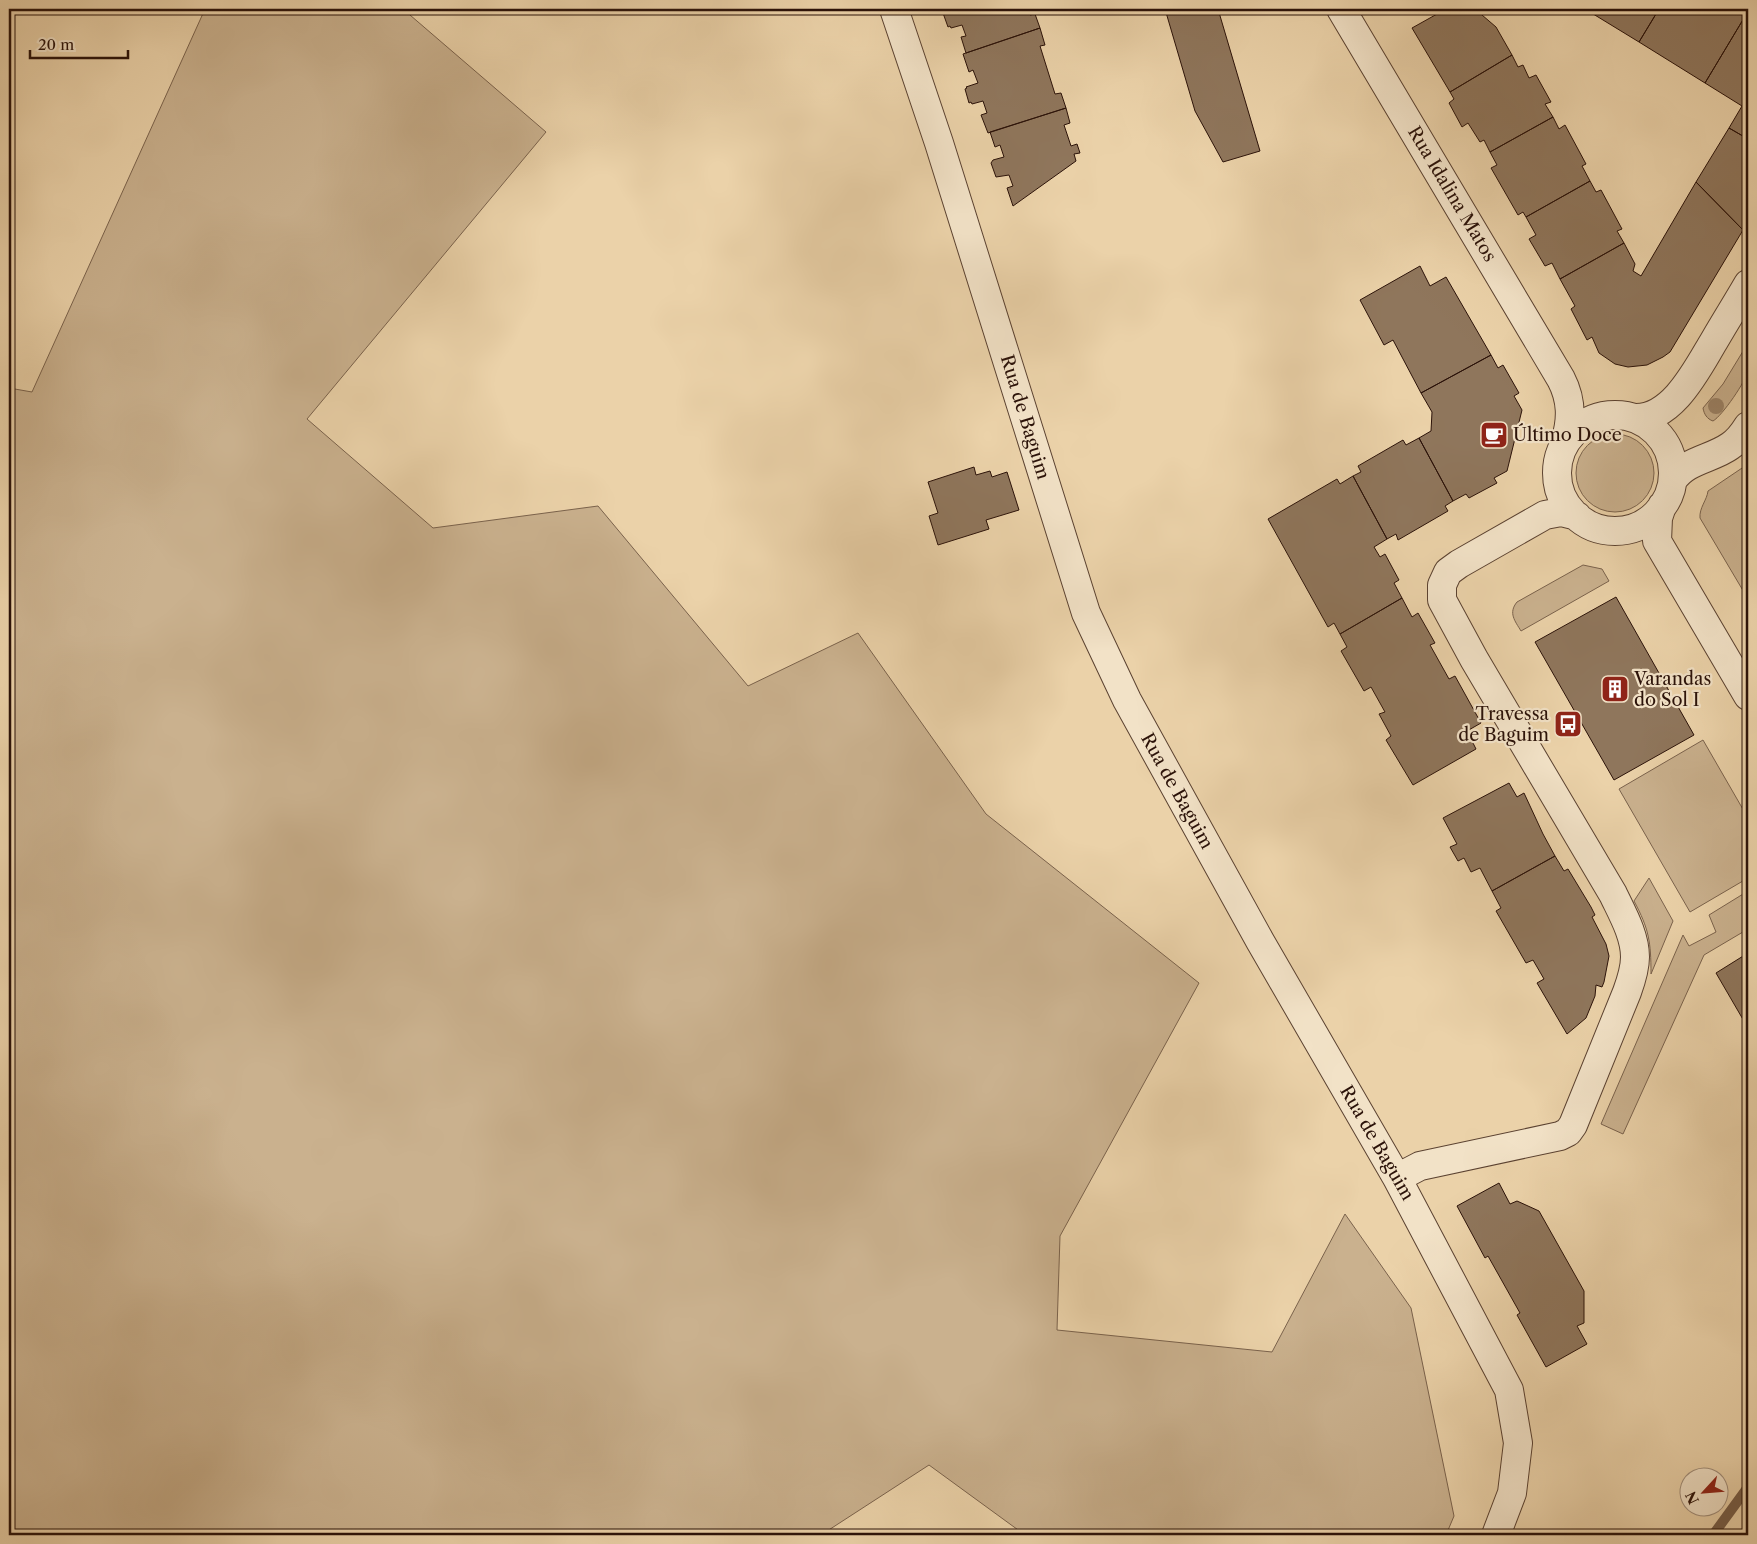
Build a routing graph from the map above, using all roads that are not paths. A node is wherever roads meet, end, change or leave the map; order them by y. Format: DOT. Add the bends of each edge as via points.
graph roads {
  1 [pos="894,9"];
  2 [pos="1341,9"];
  3 [pos="1748,284"];
  4 [pos="1562,379"];
  5 [pos="1625,416"];
  6 [pos="1748,426"];
  7 [pos="1566,442"];
  8 [pos="1673,480"];
  9 [pos="1558,483"];
  10 [pos="1662,506"];
  11 [pos="1577,516"];
  12 [pos="1536,520"];
  13 [pos="1622,531"];
  14 [pos="1665,557"];
  15 [pos="1748,696"];
  16 [pos="1397,1178"];
  17 [pos="1496,1535"];
  1 -- 16 [label="street, Rua de Baguim" via="1086,613 1136,718"];
  2 -- 4 [label="street, Rua Idalina Matos"];
  3 -- 5 [label="street" via="1685,386 1664,408 1647,417"];
  4 -- 5 [label="street, Rua Idalina Matos" via="1587,405"];
  4 -- 7 [label="street, Rua Idalina Matos" via="1571,416"];
  5 -- 7 [label="street" via="1596,418 1579,427"];
  5 -- 8 [label="street" via="1651,428 1665,442 1672,461"];
  6 -- 8 [label="street" via="1729,447 1688,466"];
  7 -- 9 [label="street" via="1559,460"];
  8 -- 10 [label="street"];
  9 -- 11 [label="street" via="1562,497"];
  9 -- 12 [label="street" via="1558,492 1551,505"];
  10 -- 13 [label="street" via="1642,525"];
  10 -- 14 [label="street" via="1657,541"];
  11 -- 12 [label="street" via="1560,512"];
  11 -- 13 [label="street" via="1605,530"];
  12 -- 16 [label="street" via="1448,572 1442,585 1442,600 1613,894 1632,937 1633,974 1568,1132 1420,1166"];
  13 -- 14 [label="street" via="1643,534"];
  14 -- 15 [label="street"];
  16 -- 17 [label="street, Rua de Baguim" via="1509,1390 1518,1443 1512,1493"];
}
